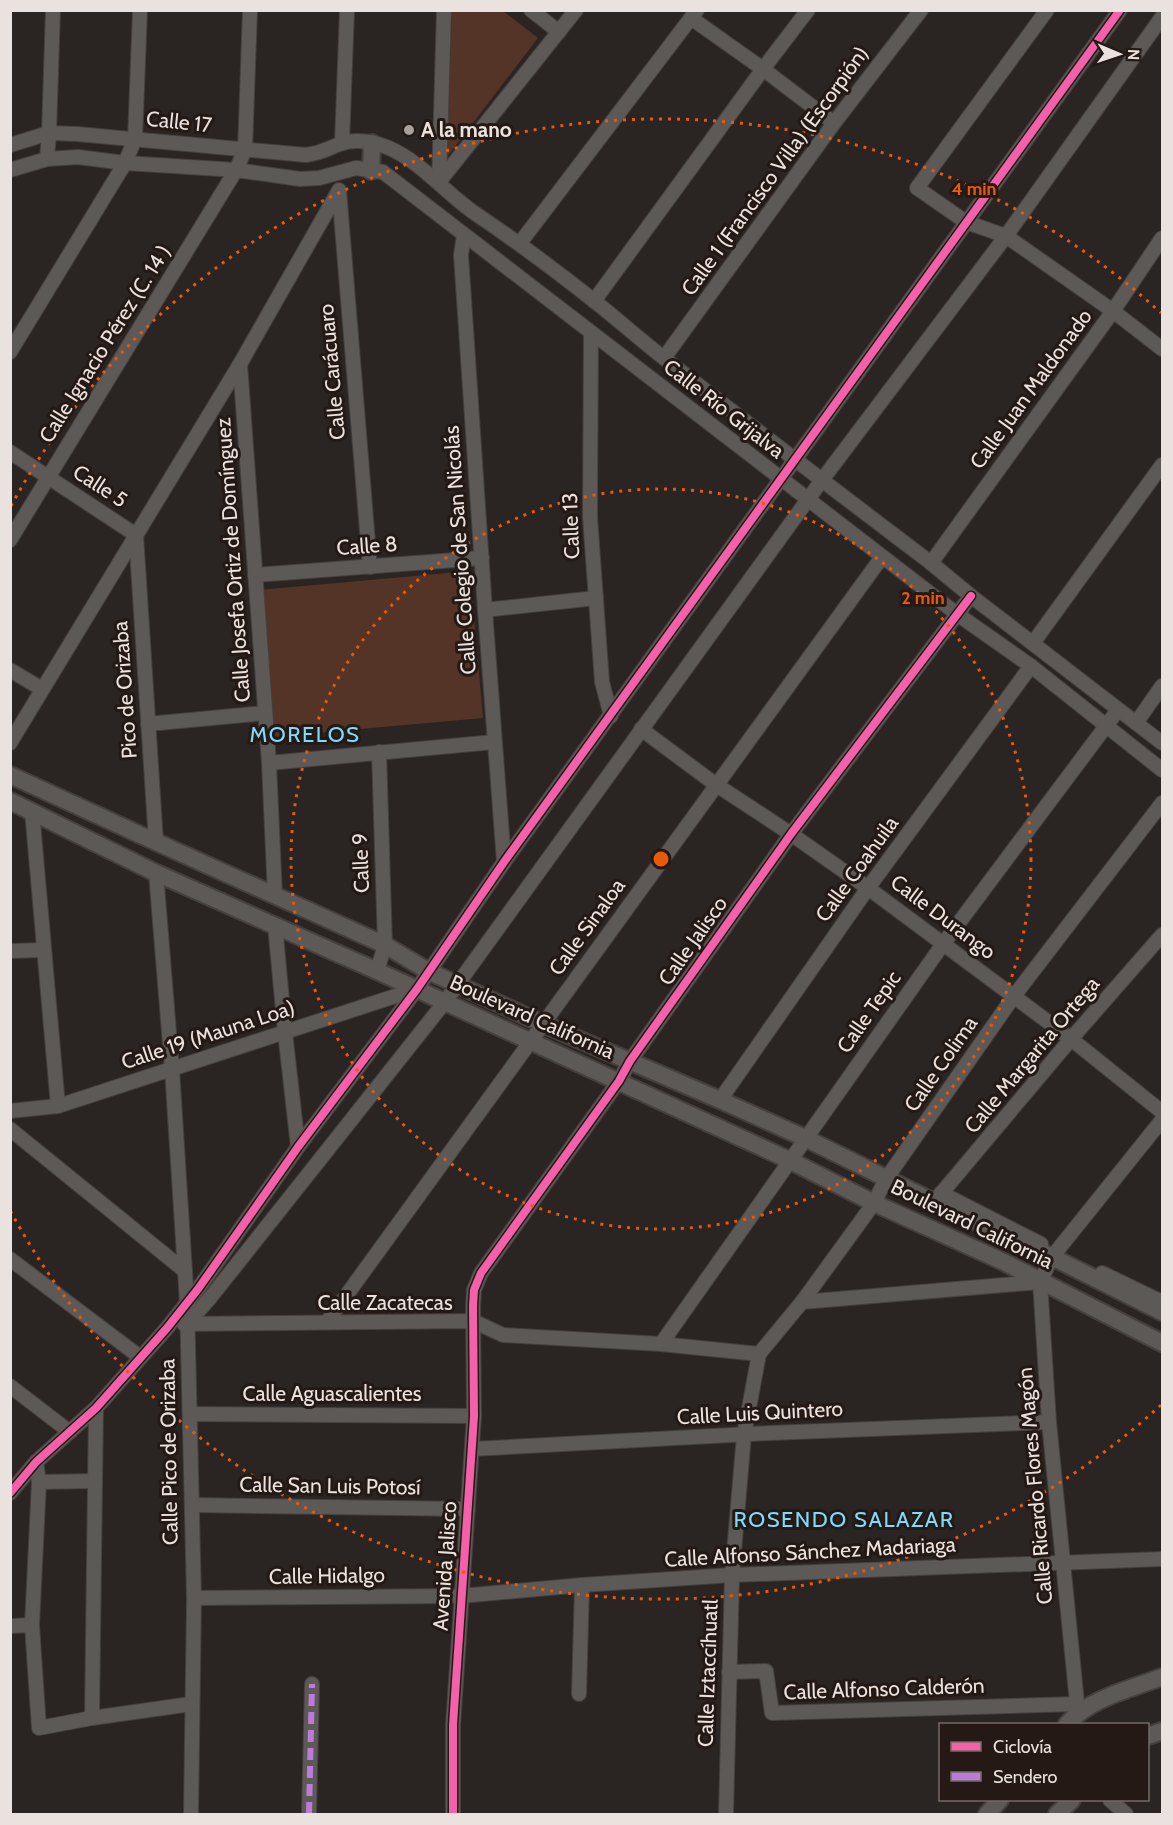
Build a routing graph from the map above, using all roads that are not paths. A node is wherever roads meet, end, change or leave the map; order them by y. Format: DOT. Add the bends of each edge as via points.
graph roads {
  1 [pos="53,10"];
  2 [pos="141,10"];
  3 [pos="250,10"];
  4 [pos="347,10"];
  5 [pos="444,10"];
  6 [pos="531,10"];
  7 [pos="576,10"];
  8 [pos="808,10"];
  9 [pos="921,10"];
  10 [pos="1047,10"];
  11 [pos="1120,10"];
  12 [pos="694,14"];
  13 [pos="1162,17"];
  14 [pos="559,32"];
  15 [pos="763,69"];
  16 [pos="834,123"];
  17 [pos="49,133"];
  18 [pos="135,139"];
  19 [pos="342,143"];
  20 [pos="372,143"];
  21 [pos="10,145"];
  22 [pos="245,150"];
  23 [pos="47,159"];
  24 [pos="126,163"];
  25 [pos="10,170"];
  26 [pos="236,170"];
  27 [pos="371,171"];
  28 [pos="339,173"];
  29 [pos="439,182"];
  30 [pos="338,192"];
  31 [pos="966,222"];
  32 [pos="464,235"];
  33 [pos="1006,236"];
  34 [pos="1162,238"];
  35 [pos="520,243"];
  36 [pos="594,301"];
  37 [pos="1113,311"];
  38 [pos="591,333"];
  39 [pos="1162,349"];
  40 [pos="10,352"];
  41 [pos="664,358"];
  42 [pos="240,364"];
  43 [pos="10,452"];
  44 [pos="796,459"];
  45 [pos="1162,465"];
  46 [pos="48,477"];
  47 [pos="782,480"];
  48 [pos="822,480"];
  49 [pos="808,500"];
  50 [pos="136,535"];
  51 [pos="10,540"];
  52 [pos="882,556"];
  53 [pos="482,558"];
  54 [pos="931,563"];
  55 [pos="370,567"];
  56 [pos="255,575"];
  57 [pos="971,596"];
  58 [pos="596,598"];
  59 [pos="484,610"];
  60 [pos="957,614"];
  61 [pos="1033,643"];
  62 [pos="1031,666"];
  63 [pos="10,670"];
  64 [pos="1162,686"];
  65 [pos="42,689"];
  66 [pos="1118,710"];
  67 [pos="265,713"];
  68 [pos="611,716"];
  69 [pos="1136,723"];
  70 [pos="148,724"];
  71 [pos="1107,727"];
  72 [pos="641,729"];
  73 [pos="494,742"];
  74 [pos="10,743"];
  75 [pos="1162,743"];
  76 [pos="379,752"];
  77 [pos="269,763"];
  78 [pos="1162,770"];
  79 [pos="10,775"];
  80 [pos="716,785"];
  81 [pos="10,801"];
  82 [pos="1162,803"];
  83 [pos="32,811"];
  84 [pos="791,834"];
  85 [pos="156,842"];
  86 [pos="504,862"];
  87 [pos="156,873"];
  88 [pos="868,888"];
  89 [pos="275,896"];
  90 [pos="275,925"];
  91 [pos="1162,935"];
  92 [pos="943,944"];
  93 [pos="385,945"];
  94 [pos="44,950"];
  95 [pos="10,951"];
  96 [pos="377,970"];
  97 [pos="428,971"];
  98 [pos="457,984"];
  99 [pos="417,989"];
  100 [pos="1014,996"];
  101 [pos="444,1003"];
  102 [pos="543,1024"];
  103 [pos="285,1032"];
  104 [pos="1071,1039"];
  105 [pos="531,1042"];
  106 [pos="630,1061"];
  107 [pos="172,1069"];
  108 [pos="619,1081"];
  109 [pos="720,1100"];
  110 [pos="58,1106"];
  111 [pos="10,1111"];
  112 [pos="1162,1112"];
  113 [pos="1162,1120"];
  114 [pos="10,1129"];
  115 [pos="806,1138"];
  116 [pos="298,1147"];
  117 [pos="789,1160"];
  118 [pos="886,1179"];
  119 [pos="938,1198"];
  120 [pos="874,1203"];
  121 [pos="1055,1254"];
  122 [pos="10,1259"];
  123 [pos="185,1271"];
  124 [pos="1040,1282"];
  125 [pos="802,1302"];
  126 [pos="1162,1302"];
  127 [pos="187,1303"];
  128 [pos="1162,1312"];
  129 [pos="473,1321"];
  130 [pos="327,1322"];
  131 [pos="187,1324"];
  132 [pos="167,1328"];
  133 [pos="1162,1342"];
  134 [pos="661,1344"];
  135 [pos="759,1354"];
  136 [pos="140,1357"];
  137 [pos="10,1386"];
  138 [pos="96,1407"];
  139 [pos="190,1414"];
  140 [pos="474,1416"];
  141 [pos="1049,1422"];
  142 [pos="70,1432"];
  143 [pos="744,1435"];
  144 [pos="472,1449"];
  145 [pos="36,1462"];
  146 [pos="39,1482"];
  147 [pos="94,1482"];
  148 [pos="10,1493"];
  149 [pos="192,1505"];
  150 [pos="468,1509"];
  151 [pos="1162,1559"];
  152 [pos="1063,1563"];
  153 [pos="732,1575"];
  154 [pos="582,1585"];
  155 [pos="461,1596"];
  156 [pos="194,1598"];
  157 [pos="32,1625"];
  158 [pos="10,1626"];
  159 [pos="729,1672"];
  160 [pos="1162,1677"];
  161 [pos="312,1684"];
  162 [pos="579,1694"];
  163 [pos="191,1704"];
  164 [pos="1074,1714"];
  165 [pos="93,1718"];
  166 [pos="999,1801"];
  167 [pos="1071,1801"];
  168 [pos="1111,1801"];
  169 [pos="191,1815"];
  170 [pos="309,1815"];
  171 [pos="453,1815"];
  172 [pos="726,1815"];
  173 [pos="987,1815"];
  174 [pos="1057,1815"];
  175 [pos="1126,1815"];
  1 -- 17 [label="street"];
  2 -- 18 [label="street"];
  3 -- 22 [label="street"];
  4 -- 19 [label="street"];
  5 -- 29 [label="street"];
  6 -- 14 [label="street"];
  7 -- 14 [label="street"];
  8 -- 15 [label="street"];
  9 -- 16 [label="street, Calle 1 (Francisco Villa) (Escorpión)"];
  10 -- 31 [label="street" via="917,188"];
  11 -- 31 [label="street"];
  12 -- 15 [label="street"];
  12 -- 35 [label="street"];
  13 -- 33 [label="street"];
  14 -- 29 [label="street"];
  15 -- 16 [label="street"];
  15 -- 36 [label="street"];
  16 -- 41 [label="street, Calle 1 (Francisco Villa) (Escorpión)"];
  17 -- 18 [label="street, Calle 17"];
  17 -- 21 [label="street, Calle 17"];
  17 -- 23 [label="street"];
  18 -- 22 [label="street, Calle 17"];
  18 -- 24 [label="street"];
  19 -- 20 [label="street, Calle Río Grijalva"];
  19 -- 22 [label="street, Calle 17" via="306,155"];
  20 -- 27 [label="street"];
  20 -- 29 [label="street, Calle Río Grijalva" via="389,148"];
  22 -- 26 [label="street, Calle Ignacio Pérez (C. 14 )"];
  23 -- 24 [label="street, Calle 17"];
  23 -- 25 [label="street, Calle 17"];
  24 -- 26 [label="street, Calle 17"];
  24 -- 40 [label="street"];
  26 -- 28 [label="street, Calle 17" via="300,178"];
  26 -- 46 [label="street, Calle Ignacio Pérez (C. 14 )"];
  27 -- 28 [label="street, Calle Río Grijalva" via="356,168"];
  27 -- 32 [label="street, Calle Río Grijalva" via="384,172"];
  28 -- 30 [label="street, Calle Carácuaro"];
  29 -- 35 [label="street, Calle Río Grijalva" via="469,209"];
  30 -- 42 [label="street"];
  30 -- 55 [label="street, Calle Carácuaro"];
  31 -- 33 [label="street"];
  31 -- 44 [label="street"];
  32 -- 38 [label="street, Calle Río Grijalva"];
  32 -- 53 [label="street, Calle Colegio de San Nicolás" via="461,255"];
  33 -- 37 [label="street"];
  33 -- 48 [label="street"];
  34 -- 37 [label="street, Calle Juan Maldonado"];
  35 -- 36 [label="street, Calle Río Grijalva"];
  36 -- 41 [label="street, Calle Río Grijalva"];
  37 -- 39 [label="street"];
  37 -- 54 [label="street, Calle Juan Maldonado"];
  38 -- 47 [label="street, Calle Río Grijalva"];
  38 -- 58 [label="street, Calle 13" via="590,518"];
  41 -- 44 [label="street, Calle Río Grijalva"];
  42 -- 50 [label="street"];
  42 -- 56 [label="street, Calle Josefa Ortiz de Domínguez"];
  43 -- 46 [label="street, Calle 5"];
  44 -- 47 [label="street"];
  44 -- 48 [label="street, Calle Río Grijalva"];
  45 -- 61 [label="street"];
  46 -- 50 [label="street, Calle 5"];
  46 -- 51 [label="street, Calle Ignacio Pérez (C. 14 )"];
  47 -- 49 [label="street, Calle Río Grijalva"];
  47 -- 68 [label="street"];
  48 -- 49 [label="street"];
  48 -- 54 [label="street, Calle Río Grijalva"];
  49 -- 52 [label="street, Calle Río Grijalva"];
  49 -- 72 [label="street"];
  50 -- 65 [label="street"];
  50 -- 70 [label="street, Pico de Orizaba"];
  52 -- 60 [label="street, Calle Río Grijalva"];
  52 -- 80 [label="street, Calle Sinaloa"];
  53 -- 55 [label="street, Calle 8"];
  53 -- 59 [label="street, Calle Colegio de San Nicolás"];
  54 -- 57 [label="street, Calle Río Grijalva"];
  55 -- 56 [label="street, Calle 8"];
  56 -- 67 [label="street, Calle Josefa Ortiz de Domínguez"];
  57 -- 60 [label="street, Calle Jalisco"];
  57 -- 61 [label="street, Calle Río Grijalva"];
  58 -- 59 [label="street"];
  58 -- 68 [label="street, Calle 13" via="602,682"];
  59 -- 73 [label="street, Calle Colegio de San Nicolás"];
  60 -- 62 [label="street, Calle Río Grijalva"];
  60 -- 84 [label="street, Calle Jalisco"];
  61 -- 66 [label="street, Calle Río Grijalva"];
  62 -- 71 [label="street, Calle Río Grijalva"];
  62 -- 88 [label="street, Calle Coahuila"];
  63 -- 65 [label="street"];
  64 -- 69 [label="street"];
  65 -- 74 [label="street"];
  66 -- 69 [label="street, Calle Río Grijalva"];
  66 -- 71 [label="street, Calle Tepic"];
  67 -- 70 [label="street"];
  67 -- 77 [label="street, Calle Josefa Ortiz de Domínguez"];
  68 -- 86 [label="street"];
  69 -- 75 [label="street, Calle Río Grijalva"];
  70 -- 85 [label="street, Pico de Orizaba"];
  71 -- 78 [label="street, Calle Río Grijalva"];
  71 -- 92 [label="street, Calle Tepic"];
  72 -- 80 [label="street, Calle Durango"];
  72 -- 98 [label="street"];
  73 -- 76 [label="street"];
  73 -- 86 [label="street, Calle Colegio de San Nicolás"];
  76 -- 77 [label="street"];
  76 -- 93 [label="street, Calle 9"];
  77 -- 89 [label="street, Calle Josefa Ortiz de Domínguez"];
  79 -- 85 [label="street, Boulevard California"];
  80 -- 84 [label="street, Calle Durango"];
  80 -- 102 [label="street, Calle Sinaloa"];
  81 -- 83 [label="street, Boulevard California"];
  82 -- 100 [label="street, Calle Colima"];
  83 -- 87 [label="street, Boulevard California"];
  83 -- 94 [label="street"];
  84 -- 88 [label="street, Calle Durango"];
  84 -- 106 [label="street, Calle Jalisco"];
  85 -- 89 [label="street, Boulevard California"];
  86 -- 97 [label="street"];
  87 -- 90 [label="street, Boulevard California"];
  87 -- 107 [label="street, Calle Pico de Orizaba"];
  88 -- 92 [label="street, Calle Durango"];
  88 -- 109 [label="street, Calle Coahuila"];
  89 -- 93 [label="street, Boulevard California"];
  90 -- 96 [label="street, Boulevard California"];
  90 -- 103 [label="street"];
  91 -- 104 [label="street, Calle Margarita Ortega"];
  92 -- 100 [label="street, Calle Durango"];
  92 -- 115 [label="street, Calle Tepic"];
  93 -- 96 [label="street, Calle 9"];
  93 -- 97 [label="street, Boulevard California"];
  94 -- 95 [label="street"];
  94 -- 110 [label="street"];
  96 -- 99 [label="street, Boulevard California"];
  97 -- 98 [label="street, Boulevard California"];
  97 -- 99 [label="street"];
  98 -- 101 [label="street"];
  98 -- 102 [label="street, Boulevard California"];
  99 -- 101 [label="street, Boulevard California"];
  99 -- 103 [label="street, Calle 19 (Mauna Loa)"];
  99 -- 116 [label="street"];
  100 -- 104 [label="street, Calle Durango"];
  100 -- 118 [label="street, Calle Colima"];
  101 -- 105 [label="street, Boulevard California"];
  101 -- 131 [label="street"];
  102 -- 105 [label="street, Calle Sinaloa"];
  102 -- 106 [label="street, Boulevard California"];
  103 -- 107 [label="street, Calle 19 (Mauna Loa)"];
  103 -- 116 [label="street"];
  104 -- 112 [label="street, Calle Durango"];
  104 -- 119 [label="street, Calle Margarita Ortega"];
  105 -- 108 [label="street, Boulevard California"];
  105 -- 130 [label="street, Calle Sinaloa"];
  106 -- 108 [label="street, Calle Jalisco"];
  106 -- 109 [label="street, Boulevard California"];
  107 -- 110 [label="street, Calle 19 (Mauna Loa)"];
  107 -- 123 [label="street, Calle Pico de Orizaba"];
  108 -- 117 [label="street, Boulevard California"];
  108 -- 129 [label="street, Calle Jalisco" via="481,1273 474,1290"];
  109 -- 115 [label="street, Boulevard California"];
  110 -- 111 [label="street, Calle 19 (Mauna Loa)"];
  113 -- 121 [label="street, Calle Ricardo Flores Magón"];
  114 -- 123 [label="street"];
  115 -- 117 [label="street, Calle Tepic"];
  115 -- 118 [label="street, Boulevard California"];
  116 -- 127 [label="street"];
  117 -- 120 [label="street, Boulevard California"];
  117 -- 134 [label="street, Calle Tepic"];
  118 -- 119 [label="street, Boulevard California"];
  118 -- 120 [label="street, Calle Colima"];
  119 -- 121 [label="street, Boulevard California"];
  120 -- 124 [label="street, Boulevard California"];
  120 -- 125 [label="street, Calle Colima"];
  121 -- 124 [label="street, Calle Ricardo Flores Magón"];
  121 -- 126 [label="street"];
  121 -- 128 [label="street, Boulevard California"];
  122 -- 136 [label="street"];
  123 -- 127 [label="street, Calle Pico de Orizaba"];
  124 -- 125 [label="street"];
  124 -- 133 [label="street, Boulevard California"];
  124 -- 141 [label="street, Calle Ricardo Flores Magón"];
  125 -- 135 [label="street, Calle Colima"];
  127 -- 131 [label="street, Calle Pico de Orizaba"];
  127 -- 132 [label="street"];
  129 -- 130 [label="street, Calle Zacatecas"];
  129 -- 134 [label="street, Calle Zacatecas" via="503,1335"];
  129 -- 140 [label="street, Avenida Jalisco"];
  130 -- 131 [label="street, Calle Zacatecas"];
  131 -- 132 [label="street, Calle Zacatecas"];
  131 -- 139 [label="street, Calle Pico de Orizaba"];
  132 -- 136 [label="street"];
  134 -- 135 [label="street, Calle Zacatecas"];
  135 -- 143 [label="street, Calle Iztaccíhuatl"];
  136 -- 138 [label="street"];
  137 -- 142 [label="street"];
  138 -- 142 [label="street"];
  138 -- 147 [label="street"];
  139 -- 140 [label="street, Calle Aguascalientes"];
  139 -- 149 [label="street, Calle Pico de Orizaba"];
  140 -- 144 [label="street, Avenida Jalisco"];
  141 -- 143 [label="street, Calle Luis Quintero"];
  141 -- 152 [label="street, Calle Ricardo Flores Magón"];
  142 -- 145 [label="street"];
  143 -- 144 [label="street, Calle Luis Quintero"];
  143 -- 153 [label="street, Calle Iztaccíhuatl"];
  144 -- 150 [label="street, Avenida Jalisco"];
  145 -- 146 [label="street"];
  145 -- 148 [label="street"];
  146 -- 147 [label="street"];
  146 -- 157 [label="street"];
  147 -- 165 [label="street"];
  149 -- 150 [label="street, Calle San Luis Potosí"];
  149 -- 156 [label="street, Calle Pico de Orizaba"];
  150 -- 155 [label="street, Avenida Jalisco"];
  151 -- 152 [label="street, Calle Alfonso Sánchez Madariaga"];
  152 -- 153 [label="street, Calle Alfonso Sánchez Madariaga"];
  152 -- 164 [label="street, Calle Ricardo Flores Magón"];
  153 -- 154 [label="street, Calle Alfonso Sánchez Madariaga"];
  153 -- 159 [label="street, Calle Iztaccíhuatl"];
  154 -- 155 [label="street, Calle Alfonso Sánchez Madariaga"];
  154 -- 162 [label="street"];
  155 -- 156 [label="street, Calle Hidalgo"];
  155 -- 171 [label="street, Avenida Jalisco" via="453,1725"];
  156 -- 163 [label="street, Calle Pico de Orizaba"];
  157 -- 158 [label="street"];
  157 -- 165 [label="street" via="39,1728"];
  159 -- 164 [label="street, Calle Alfonso Calderón" via="766,1671 772,1713"];
  159 -- 172 [label="street, Calle Iztaccíhuatl"];
  160 -- 164 [label="street"];
  161 -- 170 [label="street"];
  163 -- 165 [label="street"];
  163 -- 169 [label="street, Calle Pico de Orizaba"];
  166 -- 173 [label="street"];
  167 -- 174 [label="street"];
  168 -- 175 [label="street"];
}
